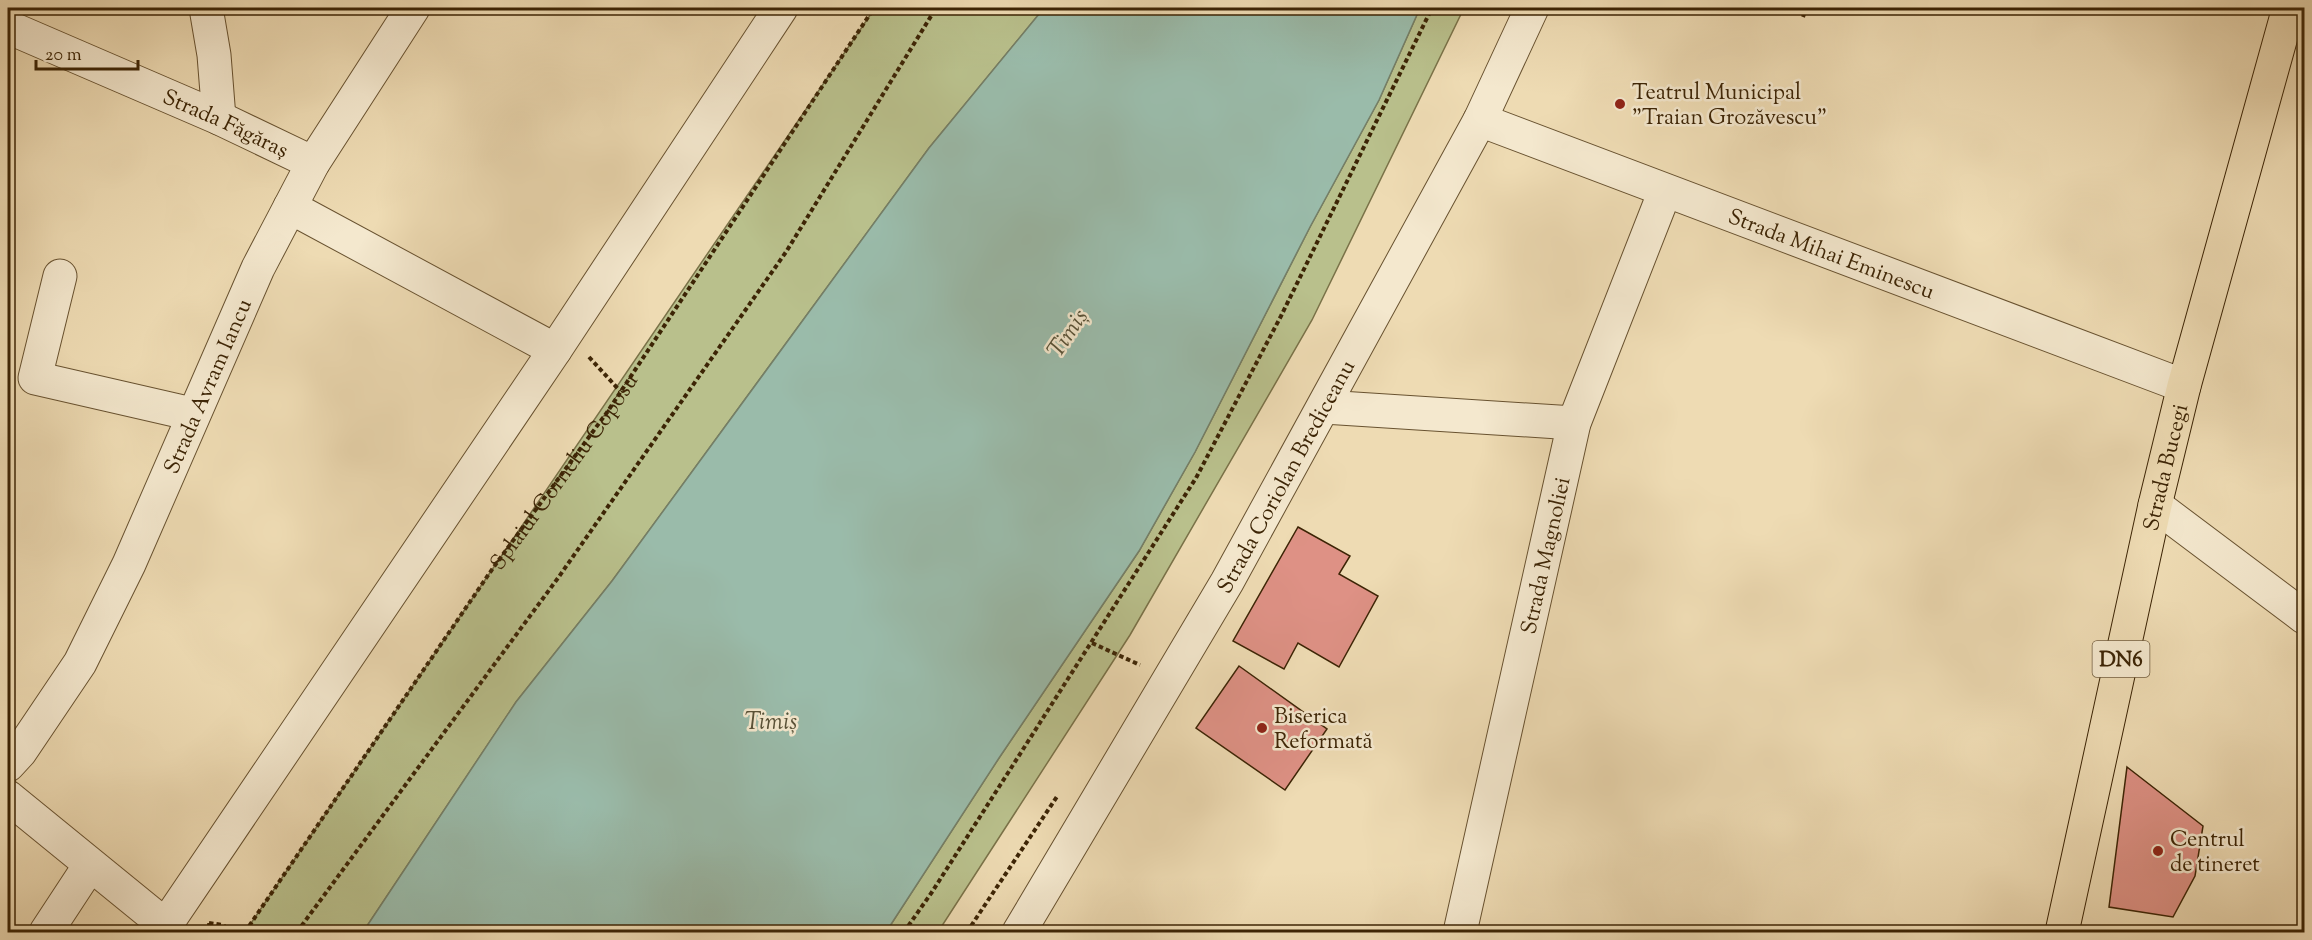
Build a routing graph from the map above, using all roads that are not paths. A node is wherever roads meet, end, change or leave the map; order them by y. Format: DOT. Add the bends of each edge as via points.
graph roads {
  1 [pos="206,8"];
  2 [pos="413,8"];
  3 [pos="781,8"];
  4 [pos="1532,8"];
  5 [pos="2289,8"];
  6 [pos="8,27"];
  7 [pos="219,118"];
  8 [pos="1480,120"];
  9 [pos="313,163"];
  10 [pos="1665,191"];
  11 [pos="290,207"];
  12 [pos="60,276"];
  13 [pos="555,350"];
  14 [pos="2184,387"];
  15 [pos="1324,407"];
  16 [pos="192,414"];
  17 [pos="1574,423"];
  18 [pos="2155,505"];
  19 [pos="2304,617"];
  20 [pos="8,765"];
  21 [pos="8,797"];
  22 [pos="90,865"];
  23 [pos="163,929"];
  24 [pos="46,933"];
  25 [pos="1019,933"];
  26 [pos="1460,933"];
  27 [pos="2061,933"];
  1 -- 7 [label="street"];
  2 -- 9 [label="street, Strada Avram Iancu"];
  3 -- 13 [label="street"];
  4 -- 8 [label="street, Strada Coriolan Brediceanu"];
  5 -- 14 [label="main road, Strada Bucegi / DN6"];
  6 -- 7 [label="street, Strada Făgăraș"];
  7 -- 9 [label="street, Strada Făgăraș"];
  8 -- 10 [label="street, Strada Mihai Eminescu"];
  8 -- 15 [label="street, Strada Coriolan Brediceanu"];
  9 -- 11 [label="street, Strada Avram Iancu"];
  10 -- 14 [label="street, Strada Mihai Eminescu"];
  10 -- 17 [label="street, Strada Magnoliei"];
  11 -- 13 [label="street"];
  11 -- 16 [label="street, Strada Avram Iancu" via="236,314"];
  12 -- 16 [label="street" via="34,378"];
  13 -- 23 [label="street"];
  14 -- 18 [label="main road, Strada Bucegi / DN6"];
  15 -- 17 [label="street"];
  15 -- 25 [label="street, Strada Coriolan Brediceanu" via="1227,582"];
  16 -- 20 [label="street, Strada Avram Iancu" via="129,564 80,663"];
  17 -- 26 [label="street, Strada Magnoliei"];
  18 -- 19 [label="street"];
  18 -- 27 [label="main road, Strada Bucegi / DN6"];
  21 -- 22 [label="street"];
  22 -- 23 [label="street"];
  22 -- 24 [label="street"];
}
